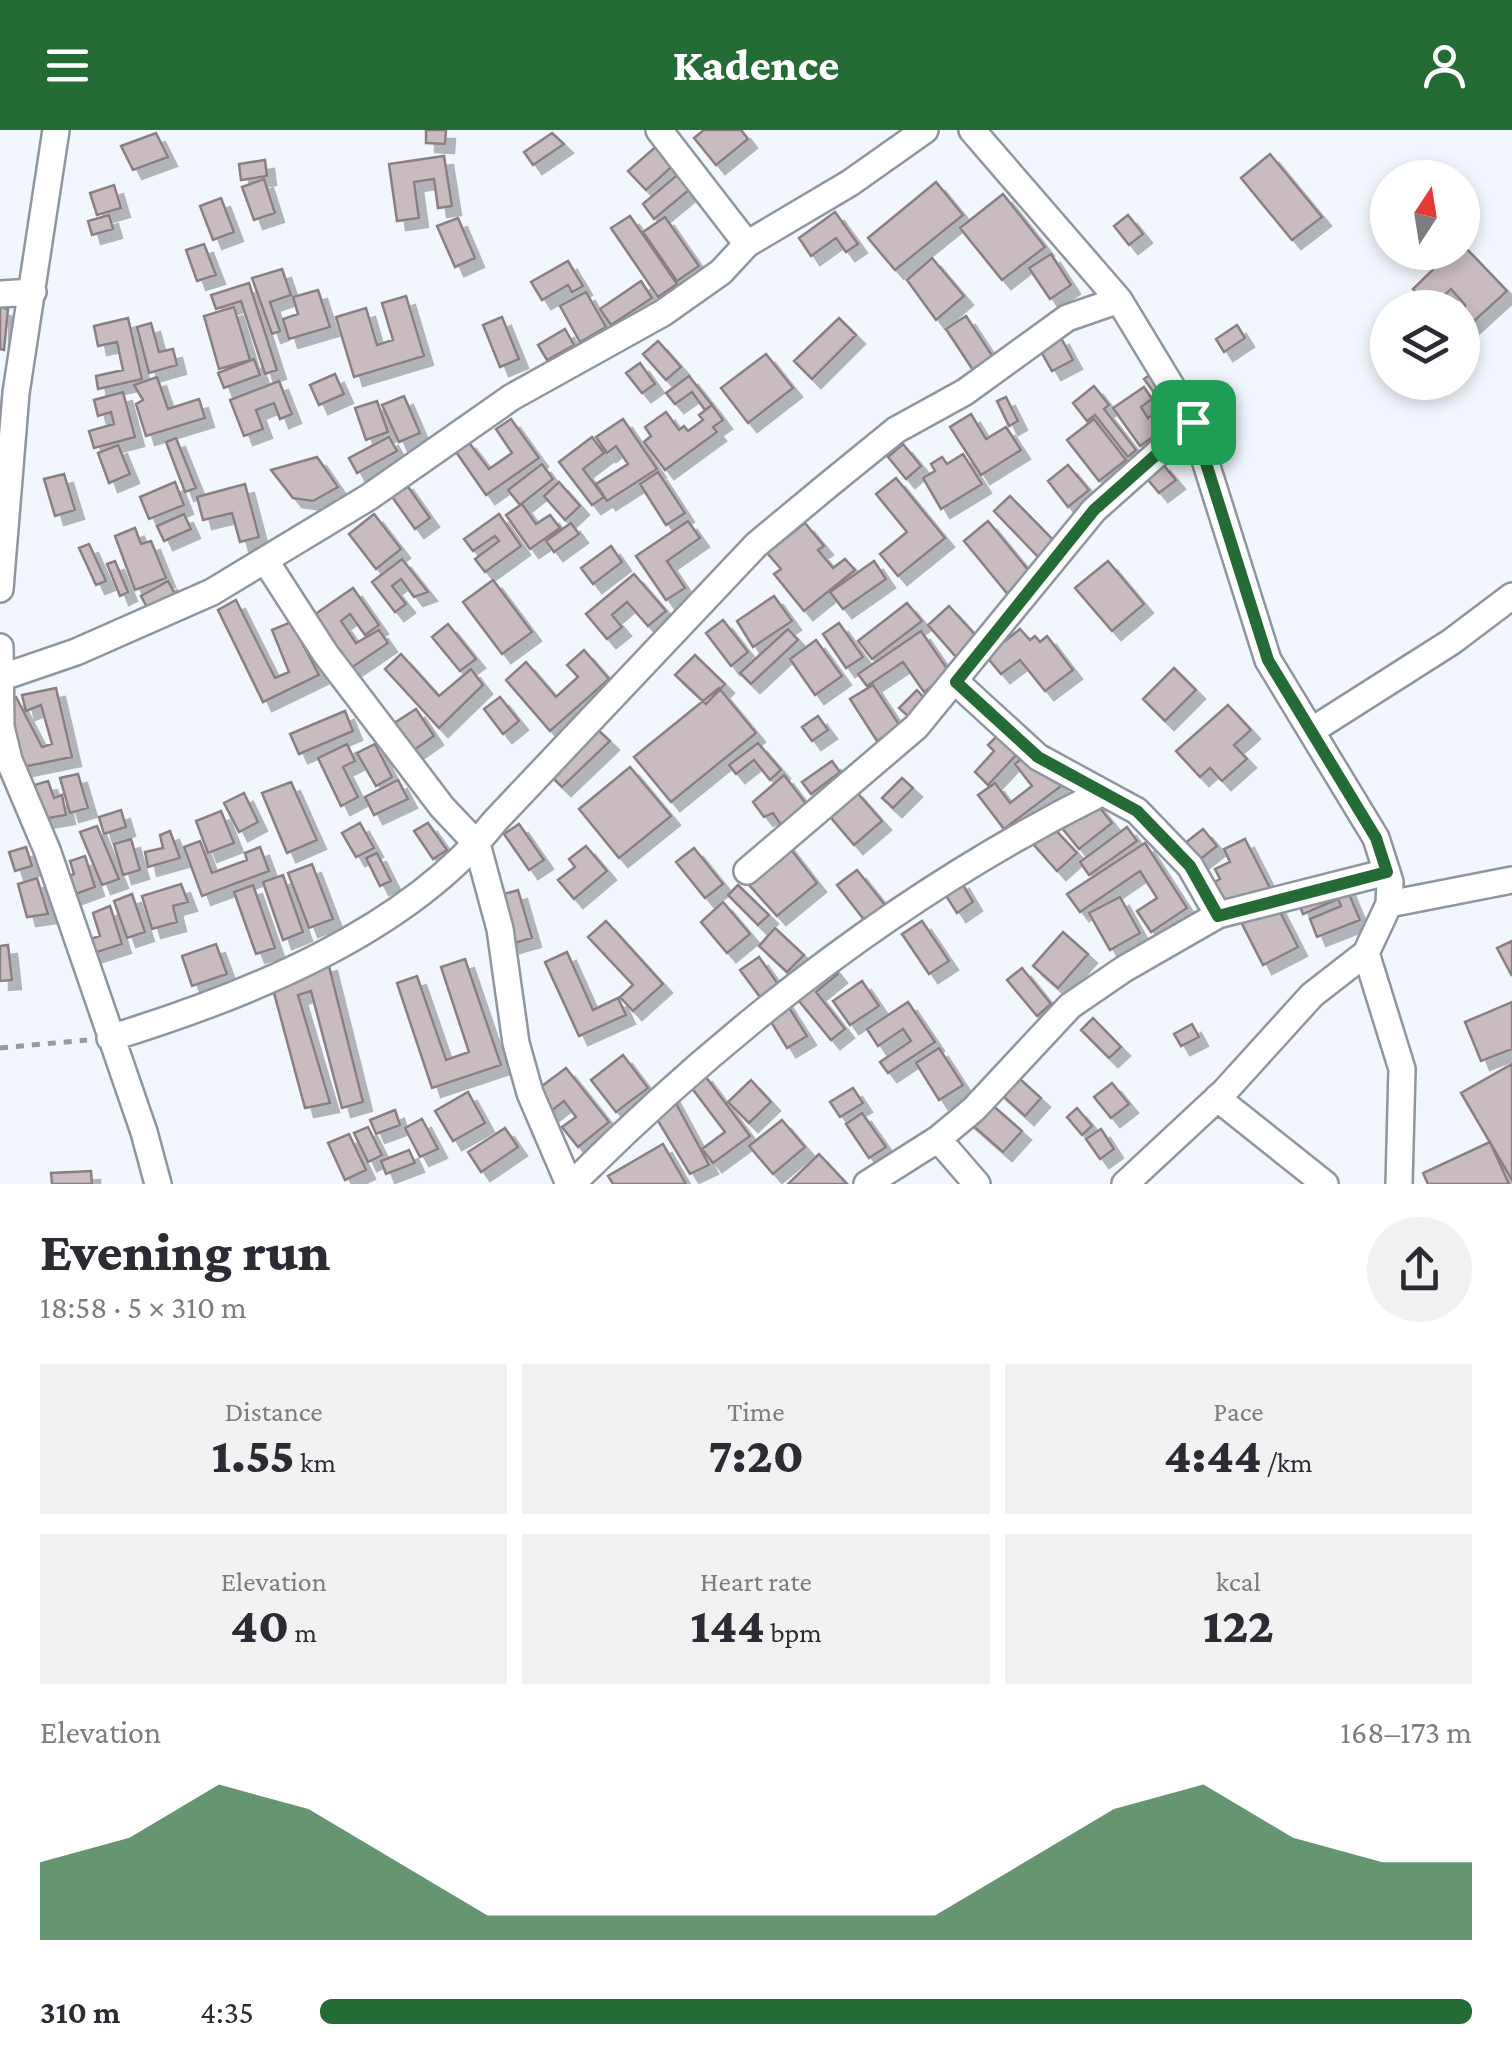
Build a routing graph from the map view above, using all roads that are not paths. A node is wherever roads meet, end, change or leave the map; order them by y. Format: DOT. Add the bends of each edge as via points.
graph roads {
  1 [pos="56,130"];
  2 [pos="659,130"];
  3 [pos="925,130"];
  4 [pos="972,130"];
  5 [pos="747,244"];
  6 [pos="33,292"];
  7 [pos="0,294"];
  8 [pos="1119,300"];
  9 [pos="1193,422"];
  10 [pos="265,560"];
  11 [pos="0,589"];
  12 [pos="1512,596"];
  13 [pos="0,647"];
  14 [pos="1,678"];
  15 [pos="956,682"];
  16 [pos="1311,731"];
  17 [pos="1100,793"];
  18 [pos="477,844"];
  19 [pos="747,871"];
  20 [pos="1387,872"];
  21 [pos="1512,880"];
  22 [pos="1389,904"];
  23 [pos="1218,916"];
  24 [pos="1366,953"];
  25 [pos="110,1038"];
  26 [pos="1218,1098"];
  27 [pos="938,1138"];
  28 [pos="158,1184"];
  29 [pos="570,1184"];
  30 [pos="867,1184"];
  31 [pos="977,1184"];
  32 [pos="1125,1184"];
  33 [pos="1324,1184"];
  34 [pos="1399,1184"];
  1 -- 6 [label="street"];
  2 -- 5 [label="street"];
  3 -- 5 [label="street"];
  4 -- 8 [label="street"];
  5 -- 10 [label="street" via="663,314 512,397"];
  6 -- 7 [label="street"];
  6 -- 11 [label="street" via="16,393"];
  8 -- 9 [label="street"];
  8 -- 18 [label="street" via="1067,318 964,392 896,430 756,545"];
  9 -- 15 [label="street" via="1094,510"];
  9 -- 16 [label="street" via="1268,660"];
  10 -- 14 [label="street" via="212,592"];
  10 -- 18 [label="street" via="326,654"];
  12 -- 16 [label="street"];
  13 -- 14 [label="street"];
  14 -- 25 [label="street" via="1,727 10,760"];
  15 -- 17 [label="street" via="1038,757"];
  15 -- 19 [label="street" via="916,727"];
  16 -- 20 [label="street" via="1376,838"];
  17 -- 23 [label="street" via="1137,811 1190,866"];
  17 -- 29 [label="street" via="1021,833 820,966 651,1106"];
  18 -- 25 [label="street" via="386,920 193,1010"];
  18 -- 29 [label="street" via="500,929 516,1043"];
  20 -- 22 [label="street"];
  20 -- 23 [label="street"];
  21 -- 22 [label="street"];
  22 -- 24 [label="street"];
  23 -- 27 [label="street" via="1070,1006"];
  24 -- 26 [label="street" via="1312,995"];
  24 -- 34 [label="street" via="1402,1069"];
  25 -- 28 [label="street"];
  26 -- 32 [label="street"];
  26 -- 33 [label="street"];
  27 -- 30 [label="street"];
  27 -- 31 [label="street"];
}
